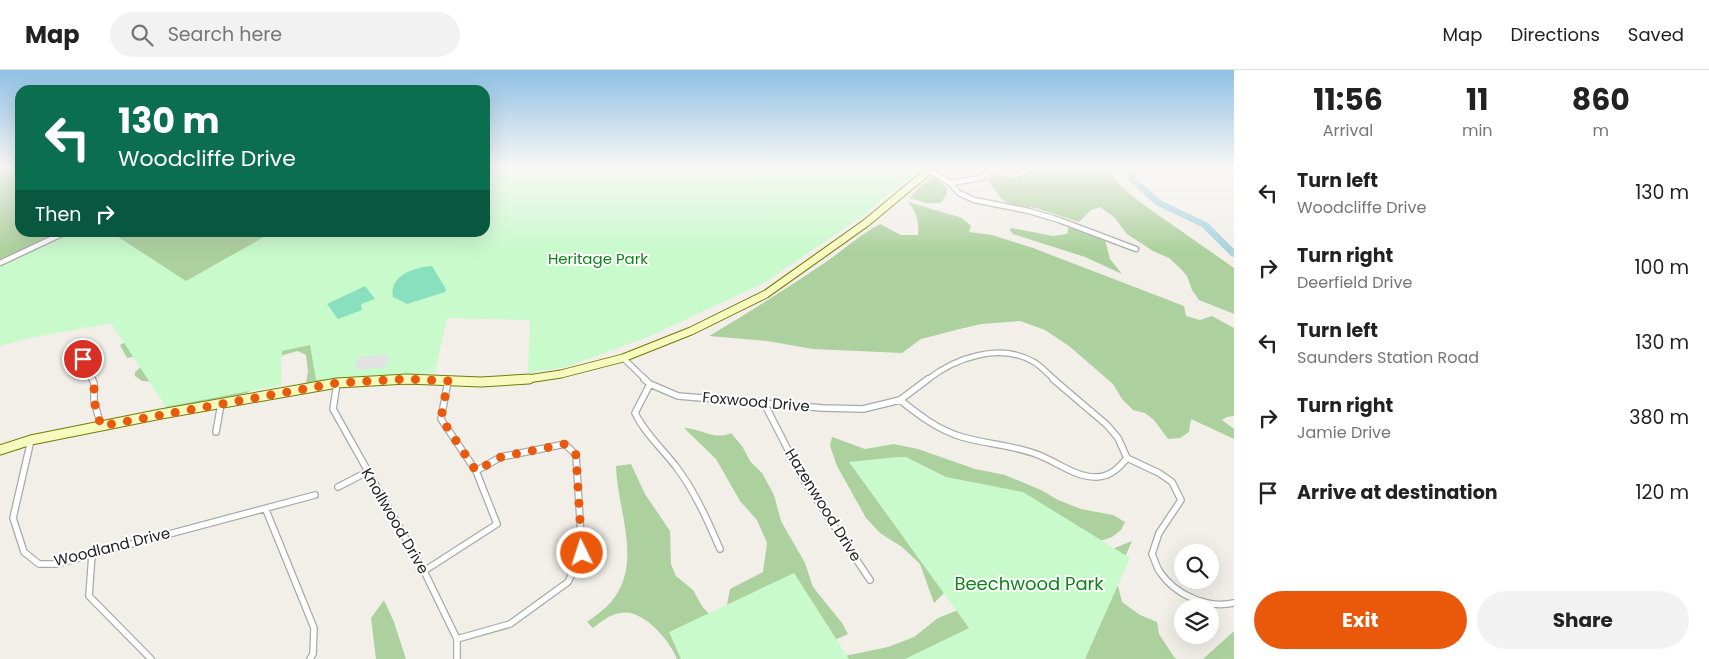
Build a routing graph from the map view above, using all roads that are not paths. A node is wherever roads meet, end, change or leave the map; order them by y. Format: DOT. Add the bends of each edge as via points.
graph roads {
  1 [pos="899,195"];
  2 [pos="964,195"];
  3 [pos="55,237"];
  4 [pos="1136,249"];
  5 [pos="0,263"];
  6 [pos="623,358"];
  7 [pos="83,359"];
  8 [pos="448,381"];
  9 [pos="337,383"];
  10 [pos="650,384"];
  11 [pos="900,400"];
  12 [pos="764,403"];
  13 [pos="221,404"];
  14 [pos="101,426"];
  15 [pos="216,432"];
  16 [pos="31,440"];
  17 [pos="0,450"];
  18 [pos="1127,458"];
  19 [pos="476,471"];
  20 [pos="367,472"];
  21 [pos="338,487"];
  22 [pos="315,496"];
  23 [pos="266,510"];
  24 [pos="720,550"];
  25 [pos="92,554"];
  26 [pos="424,571"];
  27 [pos="870,580"];
  28 [pos="1234,603"];
  29 [pos="457,639"];
  30 [pos="151,659"];
  31 [pos="310,659"];
  32 [pos="457,659"];
  1 -- 6 [label="street" via="866,223 766,294 691,331"];
  2 -- 4 [label="street" via="1044,215"];
  3 -- 5 [label="street"];
  6 -- 8 [label="street" via="553,376 481,382"];
  6 -- 10 [label="street, Foxwood Drive"];
  7 -- 14 [label="street" via="94,383 94,401"];
  8 -- 9 [label="street" via="407,379"];
  8 -- 19 [label="street" via="441,418"];
  9 -- 13 [label="street"];
  9 -- 20 [label="street, Knollwood Drive" via="334,409"];
  10 -- 12 [label="street, Foxwood Drive" via="678,396"];
  10 -- 24 [label="street" via="635,413 640,426 677,468 708,521"];
  11 -- 12 [label="street, Foxwood Drive" via="863,409"];
  11 -- 18 [label="street" via="941,429 963,437 1022,448 1077,473 1096,477 1116,472"];
  11 -- 18 [label="street, Foxwood Drive" via="955,362 985,354 1016,355 1034,362 1095,414 1118,438"];
  12 -- 27 [label="street, Hazenwood Drive" via="803,479"];
  13 -- 14 [label="street"];
  13 -- 15 [label="street"];
  14 -- 16 [label="street"];
  16 -- 17 [label="street"];
  16 -- 25 [label="street, Woodland Drive" via="14,518 24,552 39,564 57,564"];
  18 -- 28 [label="street" via="1172,482 1181,500 1159,533 1152,554 1160,574 1178,590 1200,602"];
  19 -- 26 [label="street" via="497,524"];
  19 -- 29 [label="street" via="501,457 565,444 576,455 582,553 568,582 510,624"];
  20 -- 21 [label="street"];
  20 -- 26 [label="street, Knollwood Drive"];
  22 -- 23 [label="street, Woodland Drive"];
  23 -- 25 [label="street, Woodland Drive"];
  23 -- 31 [label="street" via="314,628"];
  25 -- 30 [label="street" via="89,596"];
  26 -- 29 [label="street, Knollwood Drive"];
  29 -- 32 [label="street, Knollwood Drive"];
}
